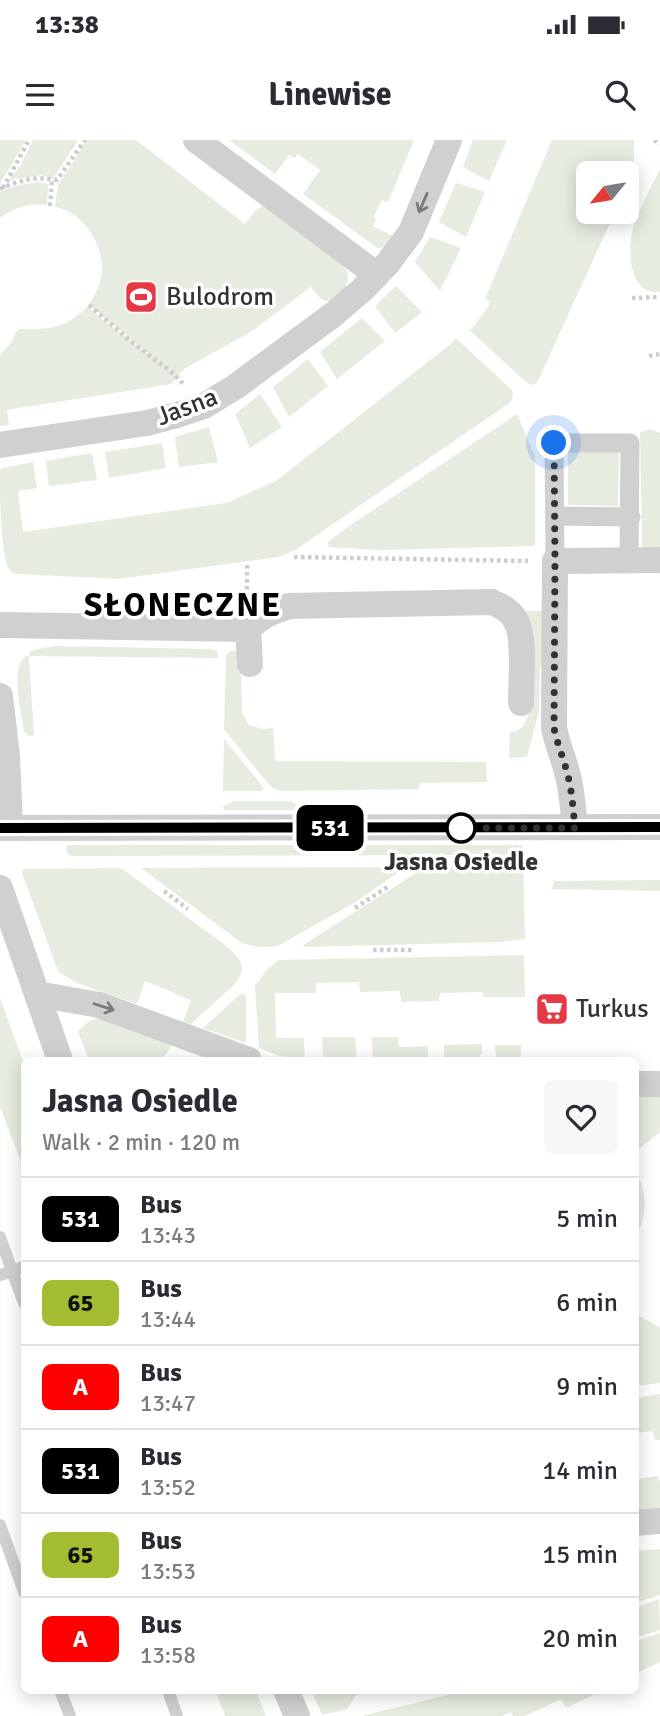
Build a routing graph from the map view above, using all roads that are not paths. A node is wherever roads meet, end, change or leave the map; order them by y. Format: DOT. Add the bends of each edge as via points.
graph roads {
  1 [pos="196,140"];
  2 [pos="449,140"];
  3 [pos="377,275"];
  4 [pos="0,446"];
  5 [pos="555,516"];
  6 [pos="631,517"];
  7 [pos="629,560"];
  8 [pos="660,560"];
  9 [pos="555,561"];
  10 [pos="0,625"];
  11 [pos="248,629"];
  12 [pos="250,663"];
  13 [pos="0,696"];
  14 [pos="521,703"];
  15 [pos="660,827"];
  16 [pos="5,828"];
  17 [pos="575,828"];
  18 [pos="0,888"];
  19 [pos="37,994"];
  20 [pos="59,1057"];
  21 [pos="241,1057"];
  22 [pos="639,1084"];
  23 [pos="660,1084"];
  24 [pos="0,1237"];
  25 [pos="12,1271"];
  26 [pos="21,1295"];
  27 [pos="660,1521"];
  28 [pos="639,1523"];
  29 [pos="0,1525"];
  30 [pos="21,1584"];
  31 [pos="62,1694"];
  32 [pos="169,1694"];
  33 [pos="288,1694"];
  34 [pos="70,1716"];
  35 [pos="177,1716"];
  36 [pos="297,1716"];
  1 -- 3 [label="street"];
  2 -- 3 [label="street, Jasna, one-way" via="411,232"];
  3 -- 4 [label="street, Jasna" via="334,314 204,406 147,423"];
  5 -- 6 [label="street"];
  5 -- 6 [label="street" via="554,443 630,443"];
  5 -- 9 [label="street"];
  6 -- 7 [label="street"];
  7 -- 8 [label="street"];
  7 -- 9 [label="street"];
  9 -- 17 [label="street" via="554,728 572,793"];
  10 -- 11 [label="street"];
  11 -- 12 [label="street"];
  11 -- 14 [label="street" via="272,611 289,606 492,603 503,607 519,626"];
  13 -- 16 [label="street" via="7,755"];
  15 -- 17 [label="street"];
  16 -- 17 [label="street"];
  18 -- 19 [label="street"];
  19 -- 20 [label="street"];
  19 -- 21 [label="street, one-way" via="99,1005"];
  22 -- 23 [label="street"];
  24 -- 25 [label="lane"];
  25 -- 26 [label="lane"];
  27 -- 28 [label="street"];
  29 -- 30 [label="lane"];
  31 -- 34 [label="lane"];
  32 -- 35 [label="lane"];
  33 -- 36 [label="street"];
}
